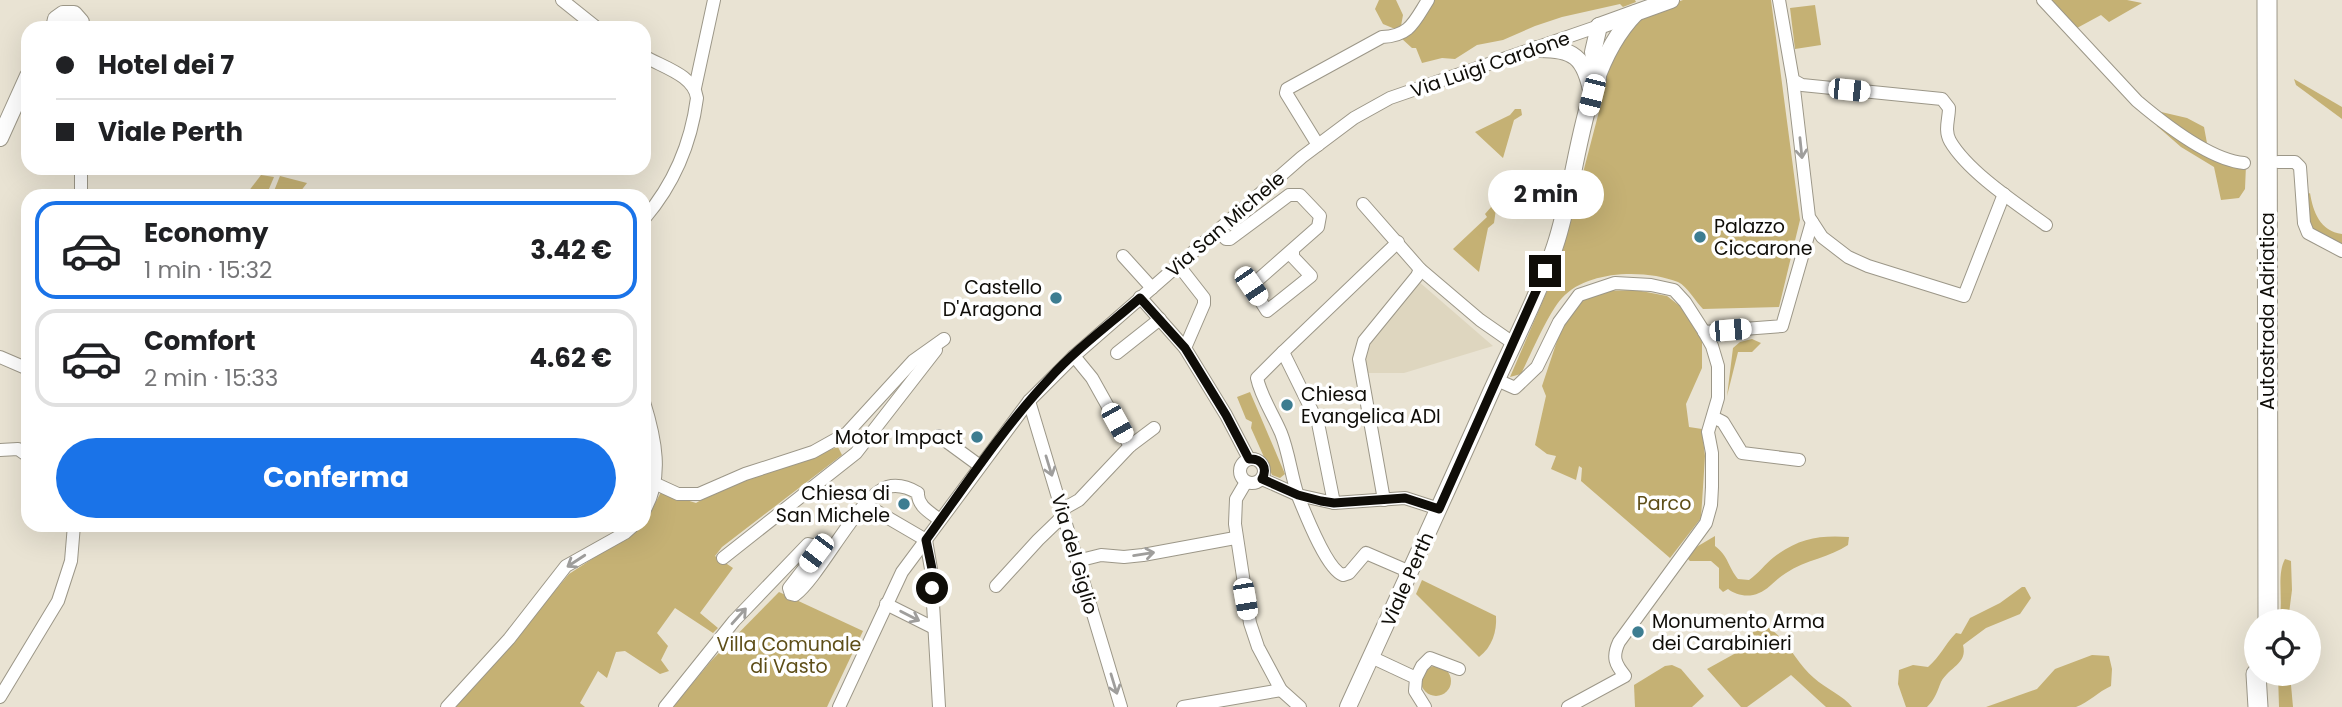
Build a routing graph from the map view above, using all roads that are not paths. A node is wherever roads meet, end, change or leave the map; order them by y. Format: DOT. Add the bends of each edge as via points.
graph roads {
  1 [pos="62,0"];
  2 [pos="77,0"];
  3 [pos="562,0"];
  4 [pos="714,0"];
  5 [pos="1429,0"];
  6 [pos="1671,0"];
  7 [pos="1779,0"];
  8 [pos="2043,0"];
  9 [pos="2255,0"];
  10 [pos="2267,0"];
  11 [pos="1639,8"];
  12 [pos="55,21"];
  13 [pos="59,21"];
  14 [pos="79,21"];
  15 [pos="80,21"];
  16 [pos="588,21"];
  17 [pos="1599,26"];
  18 [pos="1536,49"];
  19 [pos="1607,56"];
  20 [pos="651,60"];
  21 [pos="1793,80"];
  22 [pos="695,88"];
  23 [pos="1595,88"];
  24 [pos="21,92"];
  25 [pos="0,138"];
  26 [pos="1318,145"];
  27 [pos="2278,162"];
  28 [pos="2244,163"];
  29 [pos="2004,194"];
  30 [pos="1363,204"];
  31 [pos="651,210"];
  32 [pos="1812,222"];
  33 [pos="2046,225"];
  34 [pos="1218,231"];
  35 [pos="1398,242"];
  36 [pos="1293,249"];
  37 [pos="2342,251"];
  38 [pos="1123,256"];
  39 [pos="1179,266"];
  40 [pos="1420,269"];
  41 [pos="1152,288"];
  42 [pos="1140,298"];
  43 [pos="1160,320"];
  44 [pos="1704,332"];
  45 [pos="1513,343"];
  46 [pos="1185,348"];
  47 [pos="1283,352"];
  48 [pos="1117,354"];
  49 [pos="1074,356"];
  50 [pos="0,357"];
  51 [pos="21,366"];
  52 [pos="1497,380"];
  53 [pos="1029,401"];
  54 [pos="1713,417"];
  55 [pos="1154,428"];
  56 [pos="651,433"];
  57 [pos="939,436"];
  58 [pos="1130,446"];
  59 [pos="0,450"];
  60 [pos="21,451"];
  61 [pos="1249,459"];
  62 [pos="1799,460"];
  63 [pos="980,466"];
  64 [pos="1262,479"];
  65 [pos="1246,482"];
  66 [pos="654,483"];
  67 [pos="651,491"];
  68 [pos="1298,495"];
  69 [pos="1384,500"];
  70 [pos="1334,503"];
  71 [pos="866,505"];
  72 [pos="1439,509"];
  73 [pos="1063,512"];
  74 [pos="940,520"];
  75 [pos="73,532"];
  76 [pos="626,532"];
  77 [pos="1235,538"];
  78 [pos="926,540"];
  79 [pos="723,558"];
  80 [pos="1077,561"];
  81 [pos="1410,572"];
  82 [pos="996,586"];
  83 [pos="886,604"];
  84 [pos="2256,609"];
  85 [pos="2268,609"];
  86 [pos="934,628"];
  87 [pos="1371,657"];
  88 [pos="1458,669"];
  89 [pos="1416,678"];
  90 [pos="2257,686"];
  91 [pos="2269,686"];
  92 [pos="1281,690"];
  93 [pos="0,697"];
  94 [pos="1191,706"];
  95 [pos="1571,706"];
  96 [pos="447,707"];
  97 [pos="665,707"];
  98 [pos="839,707"];
  99 [pos="939,707"];
  100 [pos="1121,707"];
  101 [pos="1300,707"];
  102 [pos="1348,707"];
  103 [pos="1425,707"];
  104 [pos="2258,707"];
  105 [pos="2270,707"];
  1 -- 12 [label="main road"];
  2 -- 15 [label="main road"];
  3 -- 16 [label="street"];
  4 -- 22 [label="street"];
  5 -- 26 [label="street" via="1407,32 1382,37 1287,89"];
  6 -- 11 [label="main road, Via Luigi Cardone"];
  7 -- 21 [label="street"];
  8 -- 28 [label="street" via="2153,114 2213,153"];
  9 -- 84 [label="highway, Autostrada Adriatica"];
  10 -- 85 [label="highway, Autostrada Adriatica"];
  11 -- 17 [label="main road, Via Luigi Cardone"];
  11 -- 19 [label="main road, Viale Perth"];
  13 -- 14 [label="main road" via="68,13"];
  17 -- 18 [label="street, Via Luigi Cardone"];
  17 -- 19 [label="main road"];
  17 -- 23 [label="main road, Viale Perth" via="1593,52"];
  18 -- 23 [label="main road" via="1569,52"];
  18 -- 26 [label="street, Via Luigi Cardone" via="1390,98"];
  19 -- 23 [label="main road, Viale Perth"];
  20 -- 22 [label="street"];
  21 -- 29 [label="street" via="1801,85 1942,99 1949,108 1950,140 1978,173"];
  21 -- 32 [label="street, one-way"];
  22 -- 31 [label="street" via="693,120 683,157"];
  23 -- 45 [label="main road, Viale Perth" via="1555,247"];
  24 -- 25 [label="main road"];
  26 -- 34 [label="street, Via San Michele"];
  27 -- 37 [label="street" via="2299,164 2308,233"];
  29 -- 32 [label="street" via="1964,296 1868,267 1822,237"];
  29 -- 33 [label="street"];
  30 -- 35 [label="street"];
  32 -- 44 [label="street" via="1782,326"];
  34 -- 36 [label="street" via="1230,239 1285,196 1300,195 1320,221"];
  34 -- 39 [label="street, Via San Michele"];
  35 -- 40 [label="street"];
  35 -- 47 [label="street"];
  36 -- 36 [label="street" via="1293,257 1311,276 1267,311 1251,286"];
  38 -- 41 [label="street"];
  39 -- 41 [label="street, Via San Michele"];
  39 -- 46 [label="street" via="1204,298"];
  40 -- 45 [label="street"];
  40 -- 69 [label="street" via="1360,350"];
  41 -- 42 [label="street, Via San Michele"];
  42 -- 43 [label="street"];
  42 -- 49 [label="street, Via San Michele"];
  43 -- 46 [label="street"];
  43 -- 48 [label="street"];
  44 -- 52 [label="street" via="1674,290 1615,283 1579,295 1559,322 1537,367 1516,388"];
  44 -- 54 [label="street" via="1718,366"];
  45 -- 52 [label="main road, Viale Perth"];
  46 -- 61 [label="street"];
  47 -- 68 [label="street" via="1258,378 1259,388 1288,453"];
  47 -- 70 [label="street" via="1318,423"];
  49 -- 53 [label="street, Via San Michele"];
  49 -- 58 [label="street" via="1092,378"];
  50 -- 51 [label="street"];
  52 -- 72 [label="main road, Viale Perth"];
  53 -- 63 [label="street, Via San Michele"];
  53 -- 73 [label="street, Via del Giglio, one-way"];
  54 -- 62 [label="street" via="1723,422 1742,453"];
  54 -- 95 [label="street" via="1708,432 1712,453 1709,516 1619,642 1614,658 1625,676"];
  55 -- 58 [label="street"];
  56 -- 66 [label="street" via="657,460"];
  57 -- 63 [label="street"];
  58 -- 73 [label="street"];
  59 -- 60 [label="street"];
  61 -- 64 [label="street" via="1263,464"];
  61 -- 65 [label="street" via="1240,467"];
  63 -- 74 [label="street, Via San Michele"];
  64 -- 65 [label="street"];
  64 -- 68 [label="street"];
  65 -- 77 [label="street" via="1236,499"];
  66 -- 67 [label="street"];
  66 -- 79 [label="street" via="678,494 699,494 813,452 847,433 914,361 944,339 856,453"];
  68 -- 70 [label="street"];
  68 -- 81 [label="street" via="1340,575 1349,573 1366,553"];
  69 -- 70 [label="street"];
  69 -- 72 [label="street" via="1405,498"];
  71 -- 74 [label="street" via="883,488 901,486 918,493 918,501"];
  71 -- 78 [label="street"];
  97 -- 71 [label="street, one-way" via="794,556 808,544 817,546 789,588 795,595"];
  72 -- 81 [label="main road, Viale Perth"];
  73 -- 80 [label="street, Via del Giglio"];
  73 -- 82 [label="street"];
  74 -- 78 [label="street, Via San Michele"];
  75 -- 93 [label="street" via="71,561 58,601"];
  76 -- 96 [label="street, one-way" via="566,566 509,639"];
  80 -- 77 [label="street, one-way" via="1101,555 1143,555"];
  77 -- 92 [label="street" via="1250,623"];
  78 -- 83 [label="street, Via San Michele"];
  78 -- 86 [label="street"];
  80 -- 100 [label="street, Via del Giglio, one-way"];
  81 -- 87 [label="main road, Viale Perth"];
  83 -- 86 [label="street, one-way"];
  83 -- 98 [label="street, Via San Michele"];
  86 -- 99 [label="street"];
  87 -- 89 [label="street"];
  87 -- 102 [label="main road, Viale Perth"];
  88 -- 89 [label="street" via="1430,659"];
  89 -- 103 [label="street" via="1415,691"];
  90 -- 104 [label="highway"];
  91 -- 105 [label="highway"];
  92 -- 94 [label="street"];
  92 -- 101 [label="street"];
}
